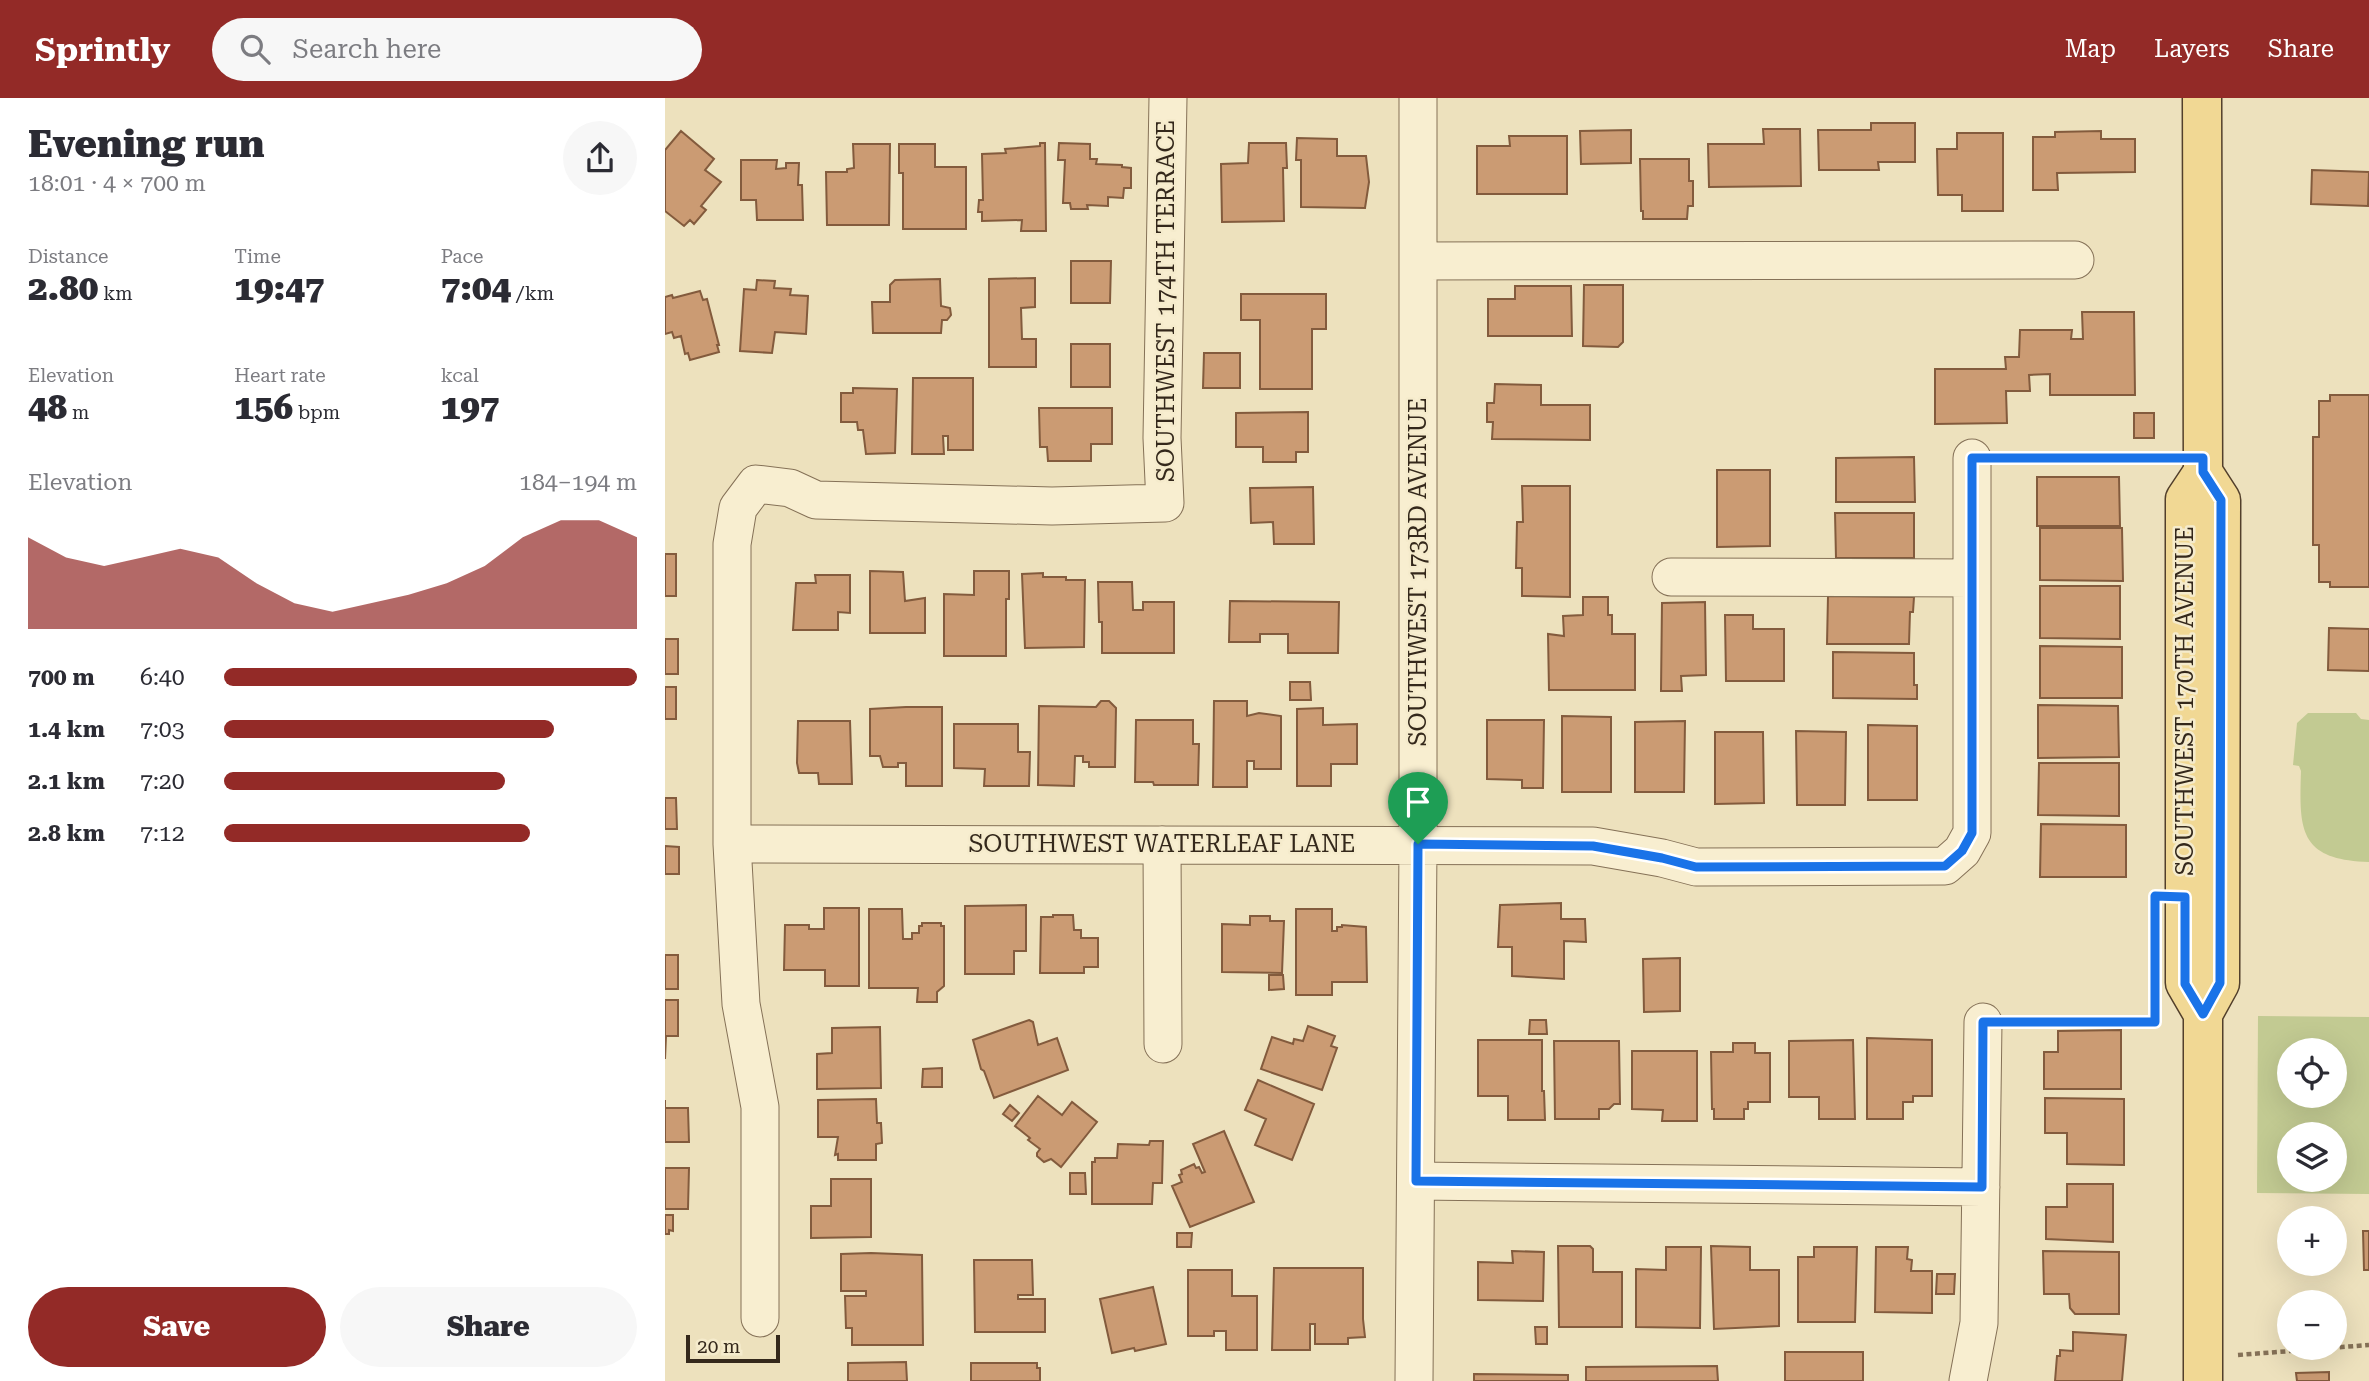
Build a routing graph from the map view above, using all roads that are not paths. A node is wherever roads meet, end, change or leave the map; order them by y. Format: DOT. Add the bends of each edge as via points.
graph roads {
  1 [pos="1168,98"];
  2 [pos="1418,98"];
  3 [pos="2202,98"];
  4 [pos="2075,260"];
  5 [pos="1418,261"];
  6 [pos="1972,458"];
  7 [pos="1671,577"];
  8 [pos="1972,578"];
  9 [pos="732,844"];
  10 [pos="1418,844"];
  11 [pos="1162,845"];
  12 [pos="1983,1022"];
  13 [pos="1163,1044"];
  14 [pos="1416,1181"];
  15 [pos="1982,1187"];
  16 [pos="760,1318"];
  17 [pos="2203,1368"];
  18 [pos="1414,1381"];
  19 [pos="1968,1381"];
  1 -- 9 [label="street, SOUTHWEST 174TH TERRACE" via="1165,503 1052,506 816,500 790,488 756,484 738,508 732,544"];
  2 -- 5 [label="street, SOUTHWEST 173RD AVENUE"];
  3 -- 17 [label="main road, SOUTHWEST 170TH AVENUE" via="2203,465 2221,500 2220,983 2203,1014"];
  4 -- 5 [label="street"];
  5 -- 10 [label="street, SOUTHWEST 173RD AVENUE"];
  6 -- 8 [label="street"];
  7 -- 8 [label="street"];
  8 -- 10 [label="street, SOUTHWEST WATERLEAF LANE" via="1972,833 1962,851 1945,866 1696,867 1593,846"];
  9 -- 11 [label="street, SOUTHWEST WATERLEAF LANE"];
  9 -- 16 [label="street" via="741,1004 760,1107"];
  10 -- 11 [label="street, SOUTHWEST WATERLEAF LANE"];
  10 -- 14 [label="street, SOUTHWEST 173RD AVENUE"];
  11 -- 13 [label="street"];
  12 -- 15 [label="street"];
  14 -- 15 [label="street"];
  14 -- 18 [label="street, SOUTHWEST 173RD AVENUE"];
  15 -- 19 [label="street" via="1979,1323"];
}
